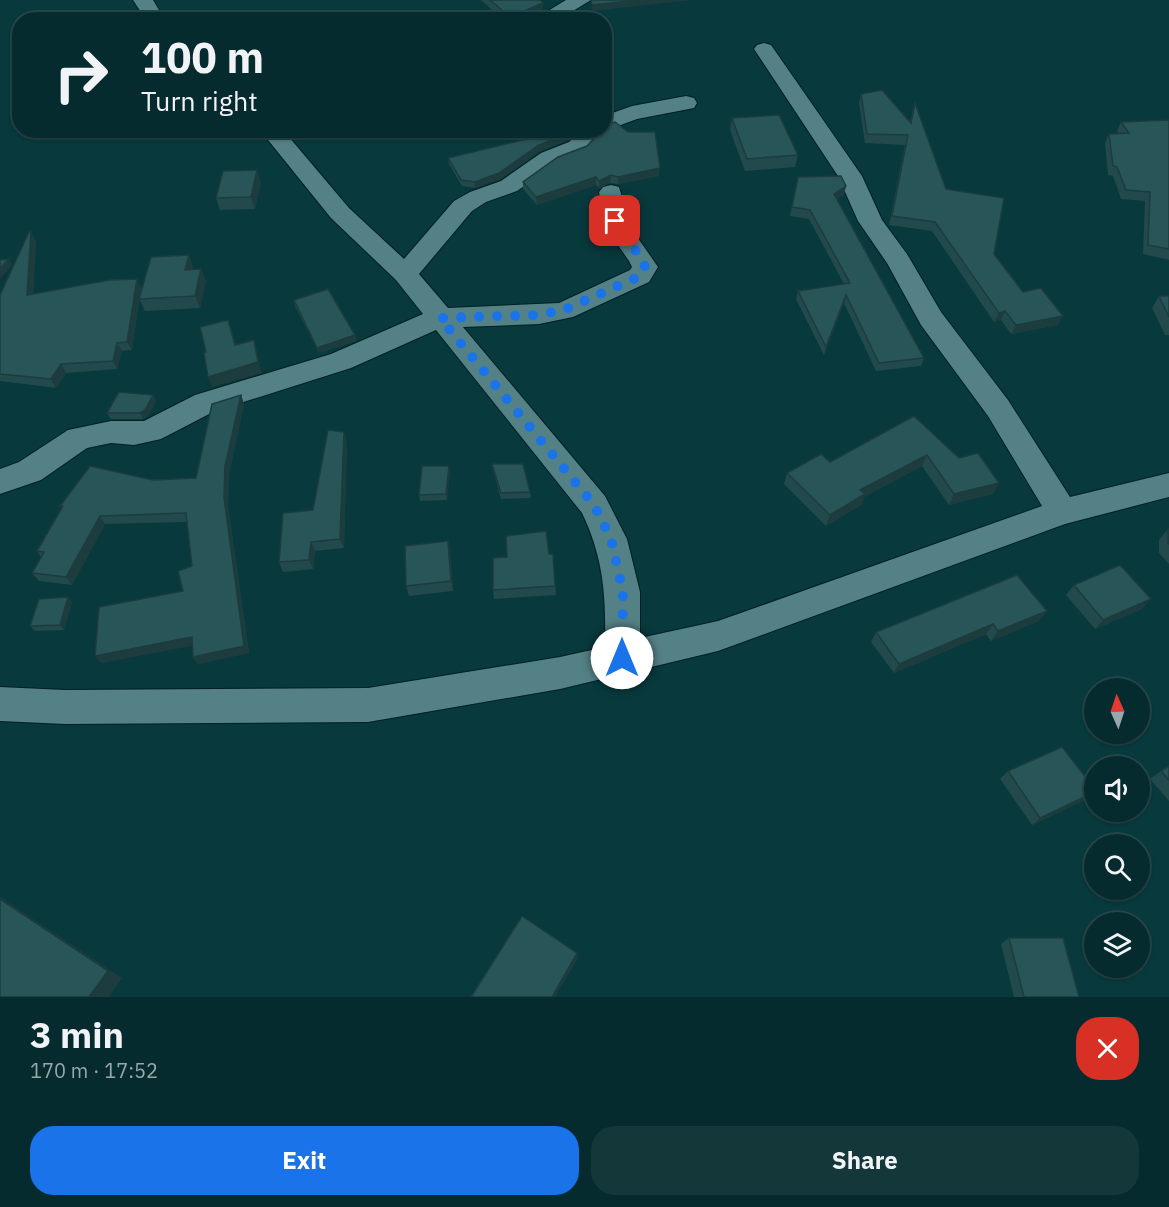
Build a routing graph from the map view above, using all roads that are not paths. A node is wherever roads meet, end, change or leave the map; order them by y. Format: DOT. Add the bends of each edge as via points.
graph roads {
  1 [pos="581,0"];
  2 [pos="558,12"];
  3 [pos="764,49"];
  4 [pos="686,103"];
  5 [pos="612,121"];
  6 [pos="278,138"];
  7 [pos="587,138"];
  8 [pos="611,192"];
  9 [pos="405,274"];
  10 [pos="440,318"];
  11 [pos="0,482"];
  12 [pos="1169,485"];
  13 [pos="1062,512"];
  14 [pos="622,658"];
  15 [pos="0,704"];
  1 -- 2 [label="street"];
  3 -- 13 [label="street" via="850,176 870,221 931,318 998,408"];
  4 -- 5 [label="street" via="632,112"];
  6 -- 9 [label="street" via="340,213"];
  7 -- 9 [label="street" via="509,186 463,206"];
  8 -- 10 [label="street" via="615,221 645,267 640,276 564,310 538,315"];
  9 -- 10 [label="street"];
  10 -- 11 [label="street" via="341,361 205,403 150,431 80,438 30,471"];
  10 -- 14 [label="street" via="594,505 611,539 623,592"];
  12 -- 13 [label="street"];
  13 -- 14 [label="street" via="718,636"];
  14 -- 15 [label="street" via="560,673 368,705"];
}
